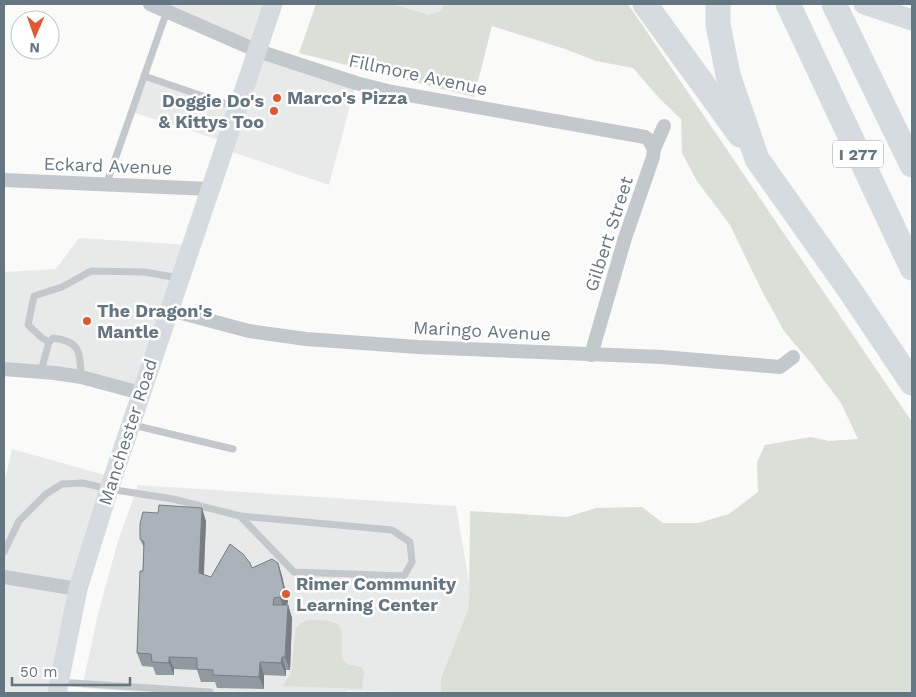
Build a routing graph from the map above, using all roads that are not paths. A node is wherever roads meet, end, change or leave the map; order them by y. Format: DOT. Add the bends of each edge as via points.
graph roads {
  1 [pos="150,4"];
  2 [pos="273,4"];
  3 [pos="645,4"];
  4 [pos="718,4"];
  5 [pos="788,4"];
  6 [pos="834,4"];
  7 [pos="864,4"];
  8 [pos="167,11"];
  9 [pos="904,15"];
  10 [pos="258,50"];
  11 [pos="144,76"];
  12 [pos="238,108"];
  13 [pos="664,126"];
  14 [pos="654,149"];
  15 [pos="756,158"];
  16 [pos="912,164"];
  17 [pos="4,180"];
  18 [pos="106,185"];
  19 [pos="210,189"];
  20 [pos="912,268"];
  21 [pos="180,278"];
  22 [pos="170,310"];
  23 [pos="49,342"];
  24 [pos="591,354"];
  25 [pos="793,357"];
  26 [pos="4,369"];
  27 [pos="41,371"];
  28 [pos="81,377"];
  29 [pos="912,383"];
  30 [pos="140,393"];
  31 [pos="130,425"];
  32 [pos="234,449"];
  33 [pos="108,489"];
  34 [pos="240,516"];
  35 [pos="4,552"];
  36 [pos="4,577"];
  37 [pos="78,589"];
  38 [pos="58,687"];
  39 [pos="210,692"];
  1 -- 8 [label="street, Fillmore Avenue"];
  2 -- 10 [label="main road, Manchester Road"];
  3 -- 15 [label="highway"];
  4 -- 15 [label="highway" via="718,24 728,75"];
  5 -- 20 [label="highway, I 277"];
  6 -- 16 [label="highway, I 277"];
  7 -- 9 [label="main road"];
  8 -- 10 [label="street, Fillmore Avenue"];
  8 -- 11 [label="lane"];
  10 -- 12 [label="main road, Manchester Road"];
  10 -- 14 [label="street, Fillmore Avenue" via="374,88 645,137"];
  11 -- 12 [label="lane"];
  11 -- 18 [label="lane"];
  12 -- 19 [label="main road, Manchester Road"];
  13 -- 14 [label="street, Gilbert Street"];
  14 -- 24 [label="street, Gilbert Street"];
  15 -- 29 [label="highway"];
  17 -- 18 [label="street, Eckard Avenue"];
  18 -- 19 [label="street, Eckard Avenue"];
  19 -- 21 [label="main road, Manchester Road"];
  21 -- 22 [label="main road, Manchester Road"];
  21 -- 23 [label="lane" via="144,272 91,271 62,287 34,296 28,325"];
  22 -- 24 [label="street, Maringo Avenue" via="249,331 288,337 418,347"];
  22 -- 30 [label="main road, Manchester Road"];
  23 -- 27 [label="lane"];
  23 -- 28 [label="lane" via="54,338 76,346 81,356"];
  24 -- 25 [label="street, Maringo Avenue" via="780,367"];
  26 -- 27 [label="street"];
  27 -- 28 [label="street"];
  28 -- 30 [label="street"];
  30 -- 31 [label="main road, Manchester Road"];
  31 -- 32 [label="lane"];
  31 -- 33 [label="main road, Manchester Road"];
  33 -- 34 [label="lane" via="173,499"];
  33 -- 35 [label="lane" via="62,484 46,494 19,521"];
  33 -- 37 [label="main road, Manchester Road"];
  34 -- 34 [label="lane" via="294,572 404,576 412,562 410,542 392,530"];
  36 -- 37 [label="street"];
  37 -- 38 [label="main road, Manchester Road"];
  38 -- 39 [label="lane"];
}
